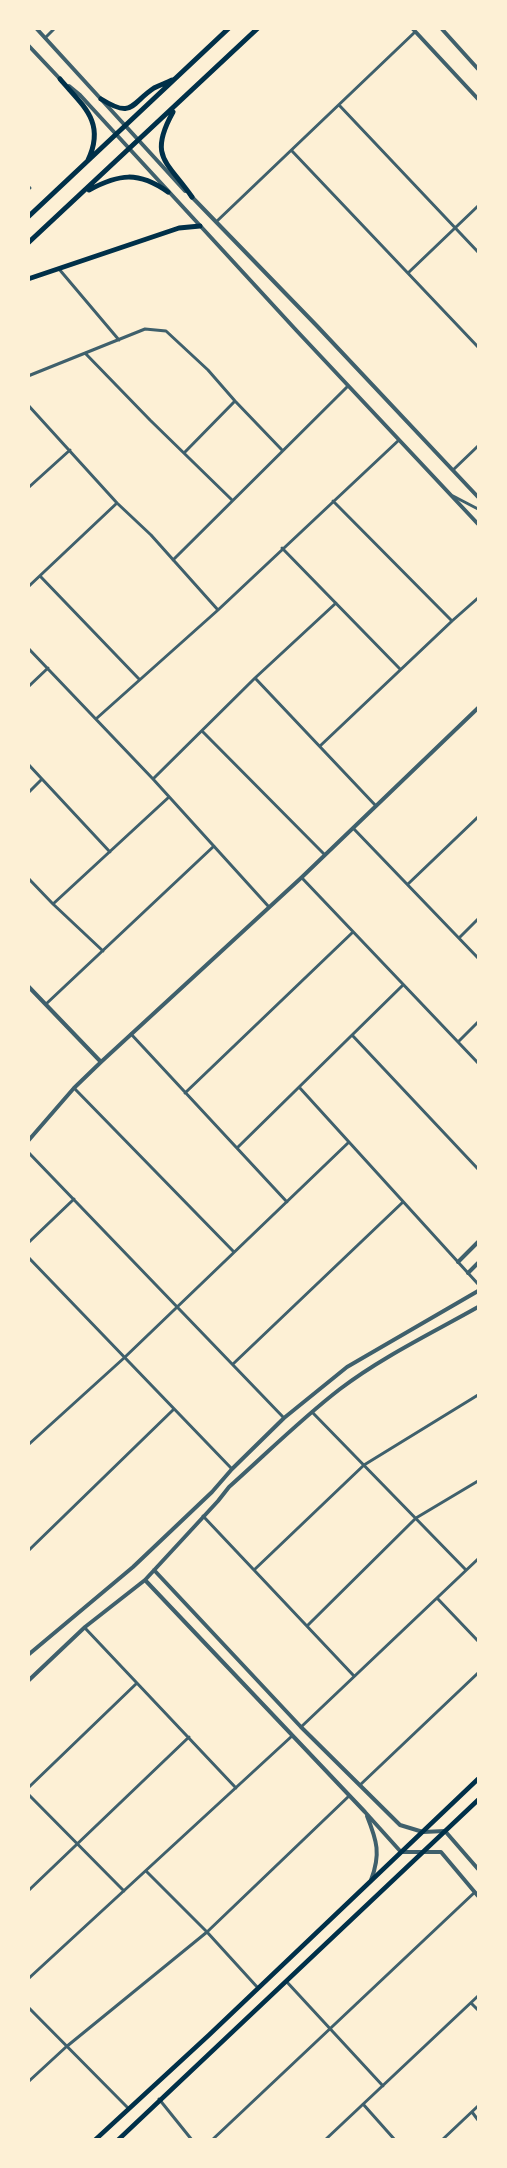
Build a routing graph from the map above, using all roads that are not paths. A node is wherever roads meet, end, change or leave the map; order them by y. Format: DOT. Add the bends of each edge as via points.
graph roads {
  1 [pos="36,28"];
  2 [pos="55,28"];
  3 [pos="229,28"];
  4 [pos="258,28"];
  5 [pos="441,28"];
  6 [pos="414,30"];
  7 [pos="45,38"];
  8 [pos="28,45"];
  9 [pos="478,69"];
  10 [pos="178,77"];
  11 [pos="60,79"];
  12 [pos="101,99"];
  13 [pos="478,99"];
  14 [pos="339,105"];
  15 [pos="176,106"];
  16 [pos="126,126"];
  17 [pos="116,135"];
  18 [pos="138,142"];
  19 [pos="129,150"];
  20 [pos="292,151"];
  21 [pos="86,163"];
  22 [pos="168,192"];
  23 [pos="82,194"];
  24 [pos="192,197"];
  25 [pos="478,206"];
  26 [pos="28,217"];
  27 [pos="216,222"];
  28 [pos="200,226"];
  29 [pos="455,228"];
  30 [pos="28,243"];
  31 [pos="478,252"];
  32 [pos="58,269"];
  33 [pos="408,273"];
  34 [pos="28,279"];
  35 [pos="119,340"];
  36 [pos="478,347"];
  37 [pos="86,353"];
  38 [pos="28,376"];
  39 [pos="348,386"];
  40 [pos="235,401"];
  41 [pos="28,405"];
  42 [pos="399,440"];
  43 [pos="478,446"];
  44 [pos="70,450"];
  45 [pos="282,450"];
  46 [pos="184,453"];
  47 [pos="453,470"];
  48 [pos="28,488"];
  49 [pos="452,495"];
  50 [pos="478,497"];
  51 [pos="232,500"];
  52 [pos="333,501"];
  53 [pos="117,503"];
  54 [pos="478,509"];
  55 [pos="478,524"];
  56 [pos="282,548"];
  57 [pos="173,560"];
  58 [pos="40,576"];
  59 [pos="28,587"];
  60 [pos="478,598"];
  61 [pos="336,603"];
  62 [pos="218,610"];
  63 [pos="452,621"];
  64 [pos="28,648"];
  65 [pos="48,668"];
  66 [pos="401,670"];
  67 [pos="255,678"];
  68 [pos="139,679"];
  69 [pos="28,687"];
  70 [pos="478,708"];
  71 [pos="97,718"];
  72 [pos="202,732"];
  73 [pos="320,746"];
  74 [pos="28,764"];
  75 [pos="42,779"];
  76 [pos="153,779"];
  77 [pos="28,793"];
  78 [pos="169,797"];
  79 [pos="376,806"];
  80 [pos="478,817"];
  81 [pos="353,828"];
  82 [pos="214,846"];
  83 [pos="110,852"];
  84 [pos="325,855"];
  85 [pos="28,878"];
  86 [pos="301,878"];
  87 [pos="408,884"];
  88 [pos="52,904"];
  89 [pos="269,907"];
  90 [pos="478,919"];
  91 [pos="353,932"];
  92 [pos="459,938"];
  93 [pos="103,951"];
  94 [pos="478,958"];
  95 [pos="403,985"];
  96 [pos="28,986"];
  97 [pos="46,1004"];
  98 [pos="478,1022"];
  99 [pos="131,1034"];
  100 [pos="352,1035"];
  101 [pos="458,1042"];
  102 [pos="101,1062"];
  103 [pos="478,1063"];
  104 [pos="299,1087"];
  105 [pos="74,1088"];
  106 [pos="185,1093"];
  107 [pos="28,1141"];
  108 [pos="349,1142"];
  109 [pos="237,1148"];
  110 [pos="28,1152"];
  111 [pos="478,1169"];
  112 [pos="74,1199"];
  113 [pos="287,1202"];
  114 [pos="403,1202"];
  115 [pos="478,1242"];
  116 [pos="28,1243"];
  117 [pos="234,1252"];
  118 [pos="28,1257"];
  119 [pos="458,1262"];
  120 [pos="478,1263"];
  121 [pos="468,1273"];
  122 [pos="478,1284"];
  123 [pos="478,1291"];
  124 [pos="177,1307"];
  125 [pos="478,1307"];
  126 [pos="124,1358"];
  127 [pos="233,1364"];
  128 [pos="478,1395"];
  129 [pos="174,1409"];
  130 [pos="312,1412"];
  131 [pos="284,1418"];
  132 [pos="28,1445"];
  133 [pos="364,1465"];
  134 [pos="232,1469"];
  135 [pos="478,1481"];
  136 [pos="202,1516"];
  137 [pos="416,1518"];
  138 [pos="28,1551"];
  139 [pos="478,1559"];
  140 [pos="154,1570"];
  141 [pos="254,1570"];
  142 [pos="466,1570"];
  143 [pos="144,1580"];
  144 [pos="437,1598"];
  145 [pos="307,1626"];
  146 [pos="85,1628"];
  147 [pos="478,1641"];
  148 [pos="28,1655"];
  149 [pos="478,1673"];
  150 [pos="354,1676"];
  151 [pos="28,1681"];
  152 [pos="137,1683"];
  153 [pos="301,1727"];
  154 [pos="292,1736"];
  155 [pos="189,1737"];
  156 [pos="478,1779"];
  157 [pos="360,1785"];
  158 [pos="28,1788"];
  159 [pos="236,1788"];
  160 [pos="28,1794"];
  161 [pos="349,1796"];
  162 [pos="478,1800"];
  163 [pos="365,1812"];
  164 [pos="445,1831"];
  165 [pos="423,1832"];
  166 [pos="78,1844"];
  167 [pos="423,1851"];
  168 [pos="401,1852"];
  169 [pos="478,1869"];
  170 [pos="146,1871"];
  171 [pos="370,1883"];
  172 [pos="28,1891"];
  173 [pos="124,1892"];
  174 [pos="477,1894"];
  175 [pos="207,1932"];
  176 [pos="28,1979"];
  177 [pos="286,1980"];
  178 [pos="258,1988"];
  179 [pos="478,1996"];
  180 [pos="471,2002"];
  181 [pos="28,2007"];
  182 [pos="478,2010"];
  183 [pos="330,2029"];
  184 [pos="66,2047"];
  185 [pos="28,2082"];
  186 [pos="383,2085"];
  187 [pos="159,2099"];
  188 [pos="363,2104"];
  189 [pos="478,2106"];
  190 [pos="128,2108"];
  191 [pos="472,2112"];
  192 [pos="478,2120"];
  193 [pos="95,2139"];
  194 [pos="118,2139"];
  195 [pos="192,2139"];
  196 [pos="212,2139"];
  197 [pos="325,2139"];
  198 [pos="395,2139"];
  199 [pos="442,2139"];
  1 -- 7 [label="street"];
  2 -- 7 [label="street"];
  3 -- 10 [label="main road"];
  4 -- 15 [label="main road"];
  5 -- 9 [label="street"];
  6 -- 13 [label="street"];
  6 -- 14 [label="street"];
  7 -- 12 [label="street"];
  8 -- 11 [label="street"];
  10 -- 12 [label="main road" via="153,89 129,108 118,108"];
  10 -- 16 [label="main road"];
  11 -- 17 [label="street"];
  11 -- 21 [label="main road" via="94,124 94,142"];
  12 -- 16 [label="street"];
  14 -- 20 [label="street"];
  14 -- 29 [label="street"];
  15 -- 18 [label="main road"];
  15 -- 24 [label="main road" via="161,135 161,150"];
  16 -- 17 [label="main road"];
  16 -- 18 [label="street"];
  17 -- 19 [label="street"];
  17 -- 21 [label="main road"];
  18 -- 19 [label="main road"];
  18 -- 24 [label="street"];
  19 -- 22 [label="street"];
  19 -- 23 [label="main road"];
  20 -- 27 [label="street"];
  20 -- 33 [label="street"];
  21 -- 26 [label="main road"];
  22 -- 23 [label="main road" via="148,180 127,177 105,182"];
  22 -- 28 [label="street"];
  23 -- 30 [label="main road"];
  24 -- 27 [label="street"];
  25 -- 29 [label="street"];
  27 -- 47 [label="street"];
  28 -- 32 [label="main road" via="178,228"];
  28 -- 39 [label="street"];
  29 -- 31 [label="street"];
  29 -- 33 [label="street"];
  32 -- 34 [label="main road"];
  32 -- 35 [label="street"];
  33 -- 36 [label="street"];
  35 -- 37 [label="street"];
  35 -- 40 [label="street" via="145,329 166,331"];
  37 -- 38 [label="street"];
  37 -- 46 [label="street"];
  39 -- 42 [label="street"];
  39 -- 45 [label="street"];
  40 -- 45 [label="street"];
  40 -- 46 [label="street"];
  41 -- 44 [label="street"];
  42 -- 49 [label="street"];
  42 -- 52 [label="street"];
  43 -- 47 [label="street"];
  44 -- 48 [label="street"];
  44 -- 53 [label="street"];
  45 -- 51 [label="street"];
  46 -- 51 [label="street"];
  47 -- 50 [label="street"];
  49 -- 54 [label="street"];
  49 -- 55 [label="street"];
  51 -- 57 [label="street"];
  52 -- 56 [label="street"];
  52 -- 63 [label="street"];
  53 -- 57 [label="street"];
  53 -- 58 [label="street"];
  56 -- 61 [label="street"];
  56 -- 62 [label="street"];
  57 -- 62 [label="street"];
  58 -- 59 [label="street"];
  58 -- 68 [label="street"];
  60 -- 63 [label="street"];
  61 -- 66 [label="street"];
  61 -- 67 [label="street"];
  62 -- 68 [label="street"];
  63 -- 66 [label="street"];
  64 -- 65 [label="street"];
  65 -- 69 [label="street"];
  65 -- 71 [label="street"];
  66 -- 73 [label="street"];
  67 -- 72 [label="street"];
  67 -- 73 [label="street"];
  68 -- 71 [label="street"];
  70 -- 79 [label="street"];
  71 -- 76 [label="street"];
  72 -- 76 [label="street"];
  72 -- 84 [label="street"];
  73 -- 79 [label="street"];
  74 -- 75 [label="street"];
  75 -- 77 [label="street"];
  75 -- 83 [label="street"];
  76 -- 78 [label="street"];
  78 -- 82 [label="street"];
  78 -- 83 [label="street"];
  79 -- 81 [label="street"];
  80 -- 87 [label="street"];
  81 -- 84 [label="street"];
  81 -- 87 [label="street"];
  82 -- 89 [label="street"];
  82 -- 93 [label="street"];
  83 -- 88 [label="street"];
  84 -- 86 [label="street"];
  85 -- 88 [label="street"];
  86 -- 89 [label="street"];
  86 -- 91 [label="street"];
  87 -- 92 [label="street"];
  88 -- 93 [label="street"];
  89 -- 99 [label="street"];
  90 -- 92 [label="street"];
  91 -- 95 [label="street"];
  91 -- 106 [label="street"];
  92 -- 94 [label="street"];
  93 -- 97 [label="street"];
  95 -- 100 [label="street"];
  95 -- 101 [label="street"];
  96 -- 97 [label="street"];
  97 -- 102 [label="street"];
  98 -- 101 [label="street"];
  99 -- 102 [label="street"];
  99 -- 106 [label="street"];
  100 -- 104 [label="street"];
  100 -- 111 [label="street"];
  101 -- 103 [label="street"];
  102 -- 105 [label="street"];
  104 -- 108 [label="street"];
  104 -- 109 [label="street"];
  105 -- 107 [label="street"];
  105 -- 117 [label="street"];
  106 -- 109 [label="street"];
  108 -- 113 [label="street"];
  108 -- 114 [label="street"];
  109 -- 113 [label="street"];
  110 -- 112 [label="street"];
  112 -- 116 [label="street"];
  112 -- 124 [label="street"];
  113 -- 117 [label="street"];
  114 -- 119 [label="street"];
  114 -- 127 [label="street"];
  115 -- 119 [label="street"];
  117 -- 124 [label="street"];
  118 -- 126 [label="street"];
  119 -- 121 [label="street"];
  120 -- 121 [label="street"];
  121 -- 122 [label="street"];
  123 -- 131 [label="street" via="347,1367"];
  124 -- 126 [label="street"];
  124 -- 127 [label="street"];
  125 -- 130 [label="street" via="393,1355"];
  126 -- 129 [label="street"];
  126 -- 132 [label="street"];
  127 -- 131 [label="street"];
  128 -- 133 [label="street"];
  129 -- 134 [label="street"];
  129 -- 138 [label="street"];
  130 -- 133 [label="street"];
  130 -- 136 [label="street"];
  131 -- 134 [label="street"];
  133 -- 137 [label="street"];
  133 -- 141 [label="street"];
  134 -- 148 [label="street" via="133,1568"];
  135 -- 137 [label="street"];
  136 -- 140 [label="street"];
  136 -- 141 [label="street"];
  137 -- 142 [label="street"];
  137 -- 145 [label="street"];
  139 -- 142 [label="street"];
  140 -- 143 [label="street"];
  140 -- 153 [label="street"];
  141 -- 145 [label="street"];
  142 -- 144 [label="street"];
  143 -- 146 [label="street"];
  143 -- 154 [label="street"];
  144 -- 147 [label="street"];
  144 -- 150 [label="street"];
  145 -- 150 [label="street"];
  146 -- 151 [label="street"];
  146 -- 152 [label="street"];
  149 -- 157 [label="street"];
  150 -- 153 [label="street"];
  152 -- 155 [label="street"];
  152 -- 158 [label="street"];
  153 -- 157 [label="street"];
  154 -- 159 [label="street"];
  154 -- 161 [label="street"];
  155 -- 159 [label="street"];
  155 -- 166 [label="street"];
  156 -- 165 [label="main road"];
  157 -- 165 [label="street" via="400,1825"];
  159 -- 170 [label="street"];
  160 -- 166 [label="street"];
  161 -- 163 [label="street"];
  161 -- 175 [label="street"];
  162 -- 164 [label="main road"];
  163 -- 168 [label="street"];
  163 -- 171 [label="street" via="378,1855"];
  164 -- 165 [label="street"];
  164 -- 167 [label="main road"];
  164 -- 169 [label="street"];
  165 -- 168 [label="main road"];
  166 -- 172 [label="street"];
  166 -- 173 [label="street"];
  167 -- 168 [label="street"];
  167 -- 174 [label="street" via="441,1852"];
  167 -- 177 [label="main road"];
  168 -- 171 [label="main road"];
  170 -- 173 [label="street"];
  170 -- 175 [label="street"];
  171 -- 178 [label="main road"];
  173 -- 176 [label="street"];
  174 -- 183 [label="street"];
  175 -- 178 [label="street"];
  175 -- 184 [label="street"];
  177 -- 183 [label="street"];
  177 -- 187 [label="main road"];
  178 -- 190 [label="main road"];
  179 -- 180 [label="street"];
  180 -- 182 [label="street"];
  180 -- 186 [label="street"];
  181 -- 184 [label="street"];
  183 -- 186 [label="street"];
  183 -- 196 [label="street"];
  184 -- 185 [label="street"];
  184 -- 190 [label="street"];
  186 -- 188 [label="street"];
  187 -- 194 [label="main road"];
  187 -- 195 [label="street"];
  188 -- 197 [label="street"];
  188 -- 198 [label="street"];
  189 -- 191 [label="street"];
  190 -- 193 [label="main road"];
  191 -- 192 [label="street"];
  191 -- 199 [label="street"];
}
